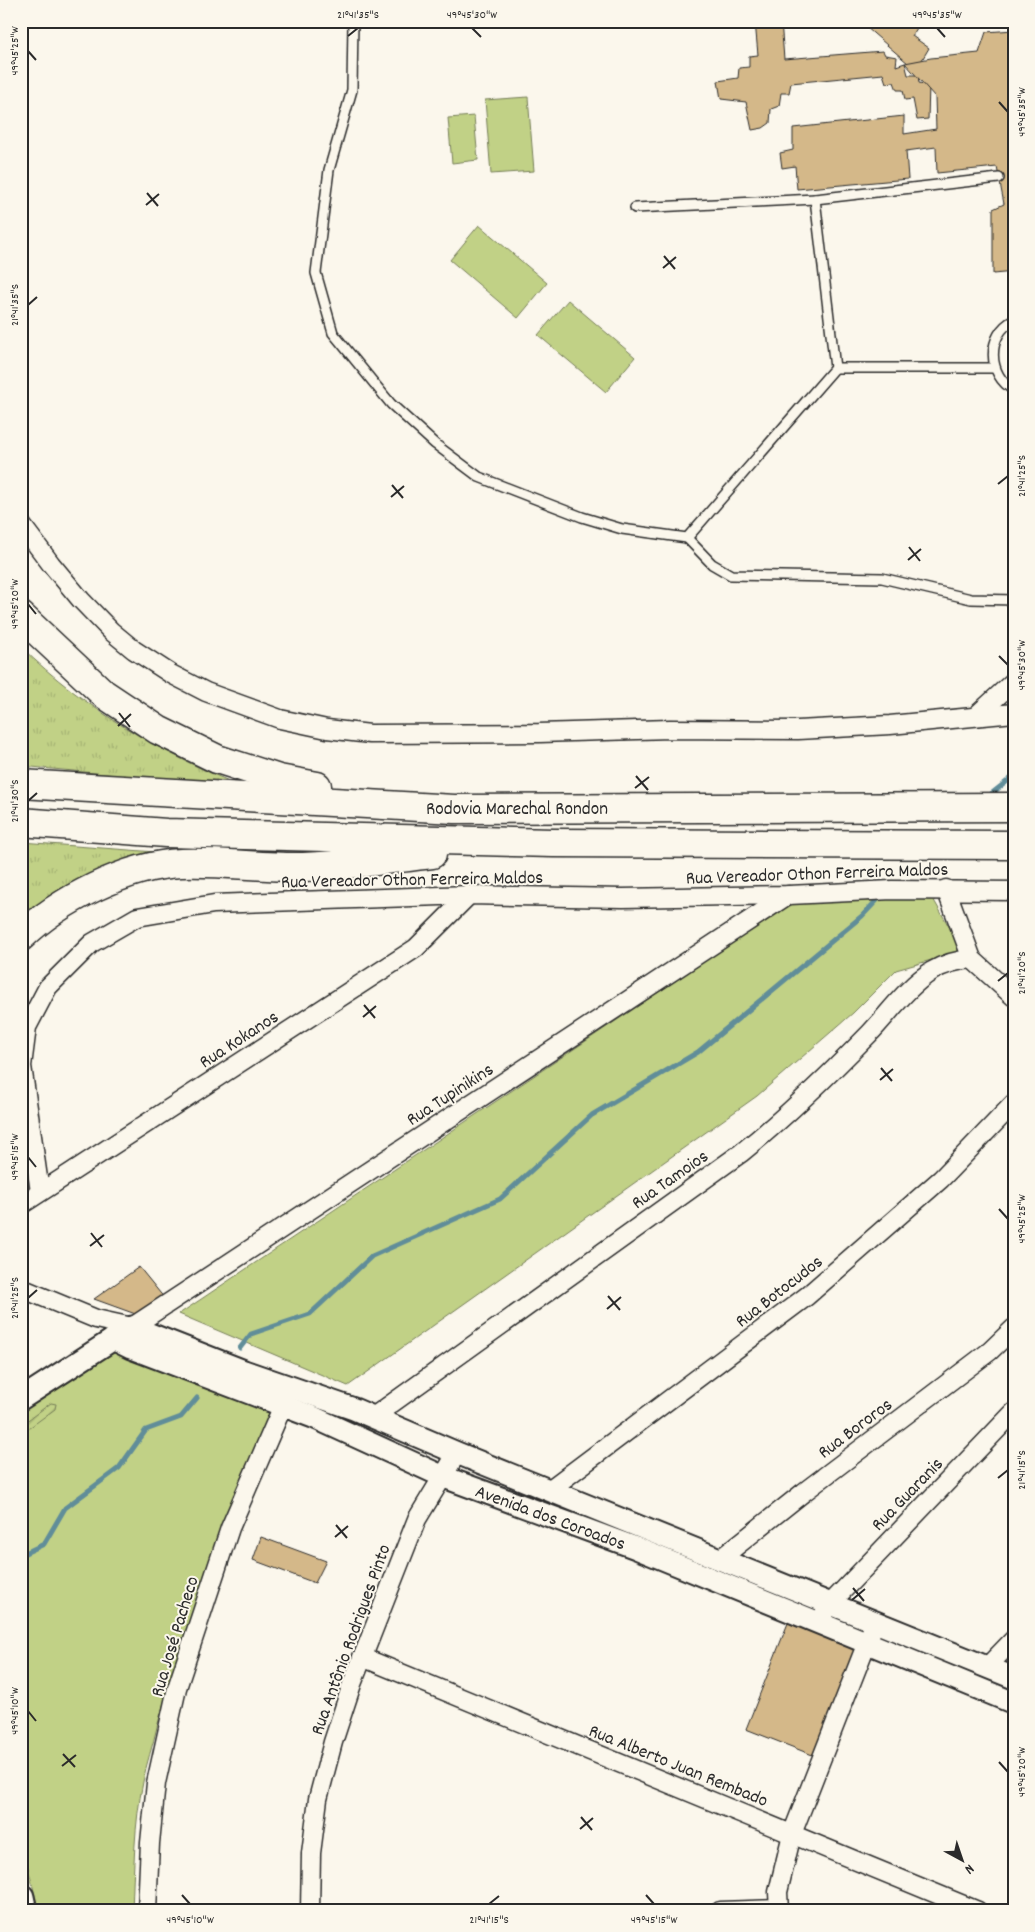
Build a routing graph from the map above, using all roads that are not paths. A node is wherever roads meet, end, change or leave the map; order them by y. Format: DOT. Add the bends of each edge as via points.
graph roads {
  1 [pos="353,21"];
  2 [pos="1000,178"];
  3 [pos="815,199"];
  4 [pos="635,208"];
  5 [pos="1014,320"];
  6 [pos="835,368"];
  7 [pos="995,368"];
  8 [pos="1014,390"];
  9 [pos="21,524"];
  10 [pos="686,538"];
  11 [pos="1014,600"];
  12 [pos="21,616"];
  13 [pos="1014,681"];
  14 [pos="1014,713"];
  15 [pos="976,715"];
  16 [pos="21,784"];
  17 [pos="1014,807"];
  18 [pos="454,809"];
  19 [pos="21,822"];
  20 [pos="553,843"];
  21 [pos="1014,845"];
  22 [pos="946,889"];
  23 [pos="1014,891"];
  24 [pos="469,895"];
  25 [pos="789,895"];
  26 [pos="21,937"];
  27 [pos="972,959"];
  28 [pos="1014,997"];
  29 [pos="1014,1102"];
  30 [pos="40,1192"];
  31 [pos="21,1205"];
  32 [pos="21,1288"];
  33 [pos="96,1319"];
  34 [pos="132,1327"];
  35 [pos="1014,1328"];
  36 [pos="113,1339"];
  37 [pos="287,1396"];
  38 [pos="21,1399"];
  39 [pos="1014,1412"];
  40 [pos="373,1417"];
  41 [pos="457,1453"];
  42 [pos="444,1477"];
  43 [pos="549,1490"];
  44 [pos="720,1559"];
  45 [pos="830,1604"];
  46 [pos="875,1622"];
  47 [pos="818,1624"];
  48 [pos="1014,1639"];
  49 [pos="866,1644"];
  50 [pos="362,1656"];
  51 [pos="986,1667"];
  52 [pos="1014,1678"];
  53 [pos="1014,1703"];
  54 [pos="792,1834"];
  55 [pos="21,1897"];
  56 [pos="779,1910"];
  57 [pos="24,1911"];
  58 [pos="147,1911"];
  59 [pos="310,1911"];
  60 [pos="720,1911"];
  61 [pos="978,1911"];
  1 -- 10 [label="lane" via="352,90 329,170 316,273 333,333 390,404 479,478 622,529"];
  2 -- 3 [label="lane"];
  3 -- 4 [label="lane"];
  3 -- 6 [label="lane"];
  5 -- 7 [label="lane" via="995,343"];
  6 -- 7 [label="lane"];
  6 -- 10 [label="lane"];
  7 -- 8 [label="lane" via="1001,379"];
  9 -- 15 [label="street" via="81,600 134,650 206,692 280,719 327,729 370,734 798,730 890,725"];
  10 -- 11 [label="lane" via="712,564 731,576 882,578 970,599"];
  12 -- 18 [label="highway" via="104,694 158,730 217,759 279,779"];
  13 -- 15 [label="street"];
  14 -- 15 [label="street"];
  16 -- 18 [label="highway, Rodovia Marechal Rondon"];
  17 -- 18 [label="highway, Rodovia Marechal Rondon"];
  19 -- 20 [label="highway, Rodovia Marechal Rondon" via="166,833"];
  20 -- 21 [label="highway, Rodovia Marechal Rondon"];
  20 -- 26 [label="highway" via="303,867 180,863 140,870 101,884 64,903"];
  22 -- 23 [label="street, Rua Vereador Othon Ferreira Maldos"];
  22 -- 25 [label="street, Rua Vereador Othon Ferreira Maldos"];
  22 -- 27 [label="street"];
  24 -- 25 [label="street, Rua Vereador Othon Ferreira Maldos" via="623,898"];
  24 -- 30 [label="street, Rua Kokanos" via="416,948"];
  24 -- 30 [label="street, Rua Vereador Othon Ferreira Maldos" via="214,904 137,917 92,943 48,987 27,1027 22,1066"];
  25 -- 34 [label="street, Rua Tupinikins"];
  27 -- 28 [label="street"];
  27 -- 40 [label="street, Rua Tamoios" via="946,964 931,972 794,1108 741,1153"];
  29 -- 43 [label="street, Rua Botocudos" via="941,1179 812,1292"];
  30 -- 31 [label="street, Rua Kokanos"];
  32 -- 33 [label="street, Avenida dos Coroados"];
  33 -- 34 [label="street, Avenida dos Coroados"];
  33 -- 36 [label="street, Avenida dos Coroados"];
  34 -- 36 [label="street"];
  34 -- 37 [label="street, Avenida dos Coroados" via="244,1371"];
  35 -- 44 [label="street, Rua Bororos" via="990,1351"];
  36 -- 37 [label="street, Avenida dos Coroados" via="131,1348"];
  36 -- 38 [label="street"];
  37 -- 40 [label="street, Avenida dos Coroados"];
  37 -- 42 [label="street, Avenida dos Coroados" via="313,1417"];
  37 -- 58 [label="street, Rua José Pacheco" via="230,1528 177,1688 156,1783"];
  39 -- 45 [label="street, Rua Guaranis"];
  40 -- 41 [label="street, Avenida dos Coroados"];
  41 -- 42 [label="street, Rua Antônio Rodrigues Pinto"];
  41 -- 43 [label="street, Avenida dos Coroados"];
  42 -- 47 [label="street, Avenida dos Coroados" via="636,1548"];
  42 -- 50 [label="street, Rua Antônio Rodrigues Pinto" via="417,1519"];
  43 -- 44 [label="street, Avenida dos Coroados"];
  44 -- 45 [label="street, Avenida dos Coroados"];
  45 -- 46 [label="street, Avenida dos Coroados"];
  45 -- 47 [label="street, Rua Guaranis"];
  46 -- 49 [label="street"];
  46 -- 51 [label="street, Avenida dos Coroados"];
  47 -- 49 [label="street, Avenida dos Coroados"];
  48 -- 51 [label="street"];
  49 -- 53 [label="street, Avenida dos Coroados"];
  49 -- 54 [label="street"];
  50 -- 54 [label="street, Rua Alberto Juan Rembado"];
  50 -- 59 [label="street, Rua Antônio Rodrigues Pinto" via="318,1799 311,1854"];
  51 -- 52 [label="street, Avenida dos Coroados"];
  54 -- 56 [label="street" via="778,1892"];
  54 -- 61 [label="street, Rua Alberto Juan Rembado"];
  55 -- 57 [label="main road"];
  56 -- 60 [label="street"];
}
